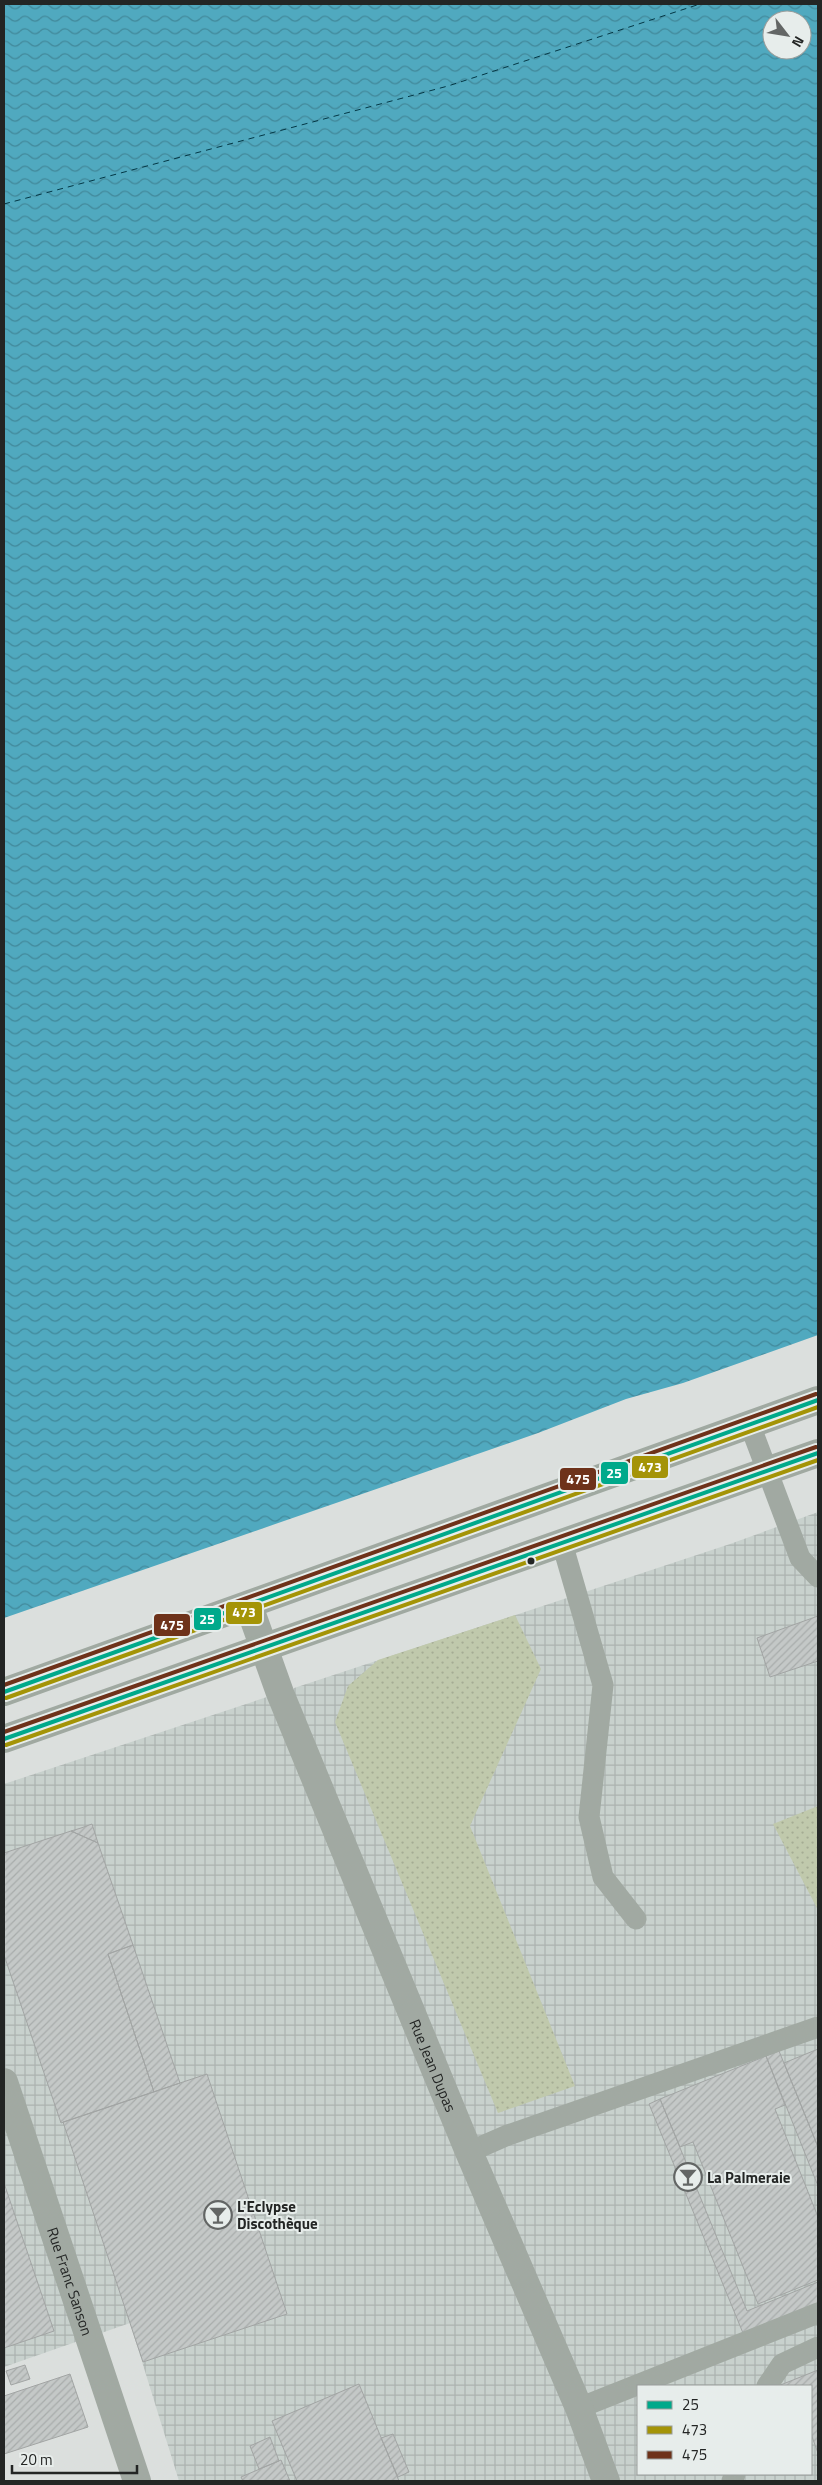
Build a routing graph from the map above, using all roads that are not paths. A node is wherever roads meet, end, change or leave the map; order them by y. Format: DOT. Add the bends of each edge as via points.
graph roads {
  1 [pos="818,1400"];
  2 [pos="750,1425"];
  3 [pos="818,1453"];
  4 [pos="766,1472"];
  5 [pos="562,1543"];
  6 [pos="818,1577"];
  7 [pos="248,1606"];
  8 [pos="264,1648"];
  9 [pos="4,1692"];
  10 [pos="4,1740"];
  11 [pos="636,1919"];
  12 [pos="818,2026"];
  13 [pos="4,2082"];
  14 [pos="469,2152"];
  15 [pos="818,2313"];
  16 [pos="818,2347"];
  17 [pos="768,2385"];
  18 [pos="579,2408"];
  19 [pos="137,2481"];
  20 [pos="606,2481"];
  1 -- 2 [label="main road"];
  2 -- 4 [label="lane"];
  2 -- 7 [label="main road"];
  3 -- 4 [label="main road"];
  4 -- 5 [label="main road"];
  4 -- 6 [label="lane" via="800,1558"];
  5 -- 8 [label="main road"];
  5 -- 11 [label="lane" via="603,1685 589,1817 603,1878"];
  7 -- 8 [label="street, Rue Jean Dupas"];
  7 -- 9 [label="main road"];
  8 -- 10 [label="main road"];
  8 -- 14 [label="street, Rue Jean Dupas"];
  12 -- 14 [label="lane" via="508,2135"];
  13 -- 19 [label="street, Rue Franc Sanson"];
  14 -- 18 [label="street, Rue Jean Dupas"];
  15 -- 18 [label="lane"];
  16 -- 17 [label="lane" via="782,2364"];
  18 -- 20 [label="street, Rue Jean Dupas"];
}
